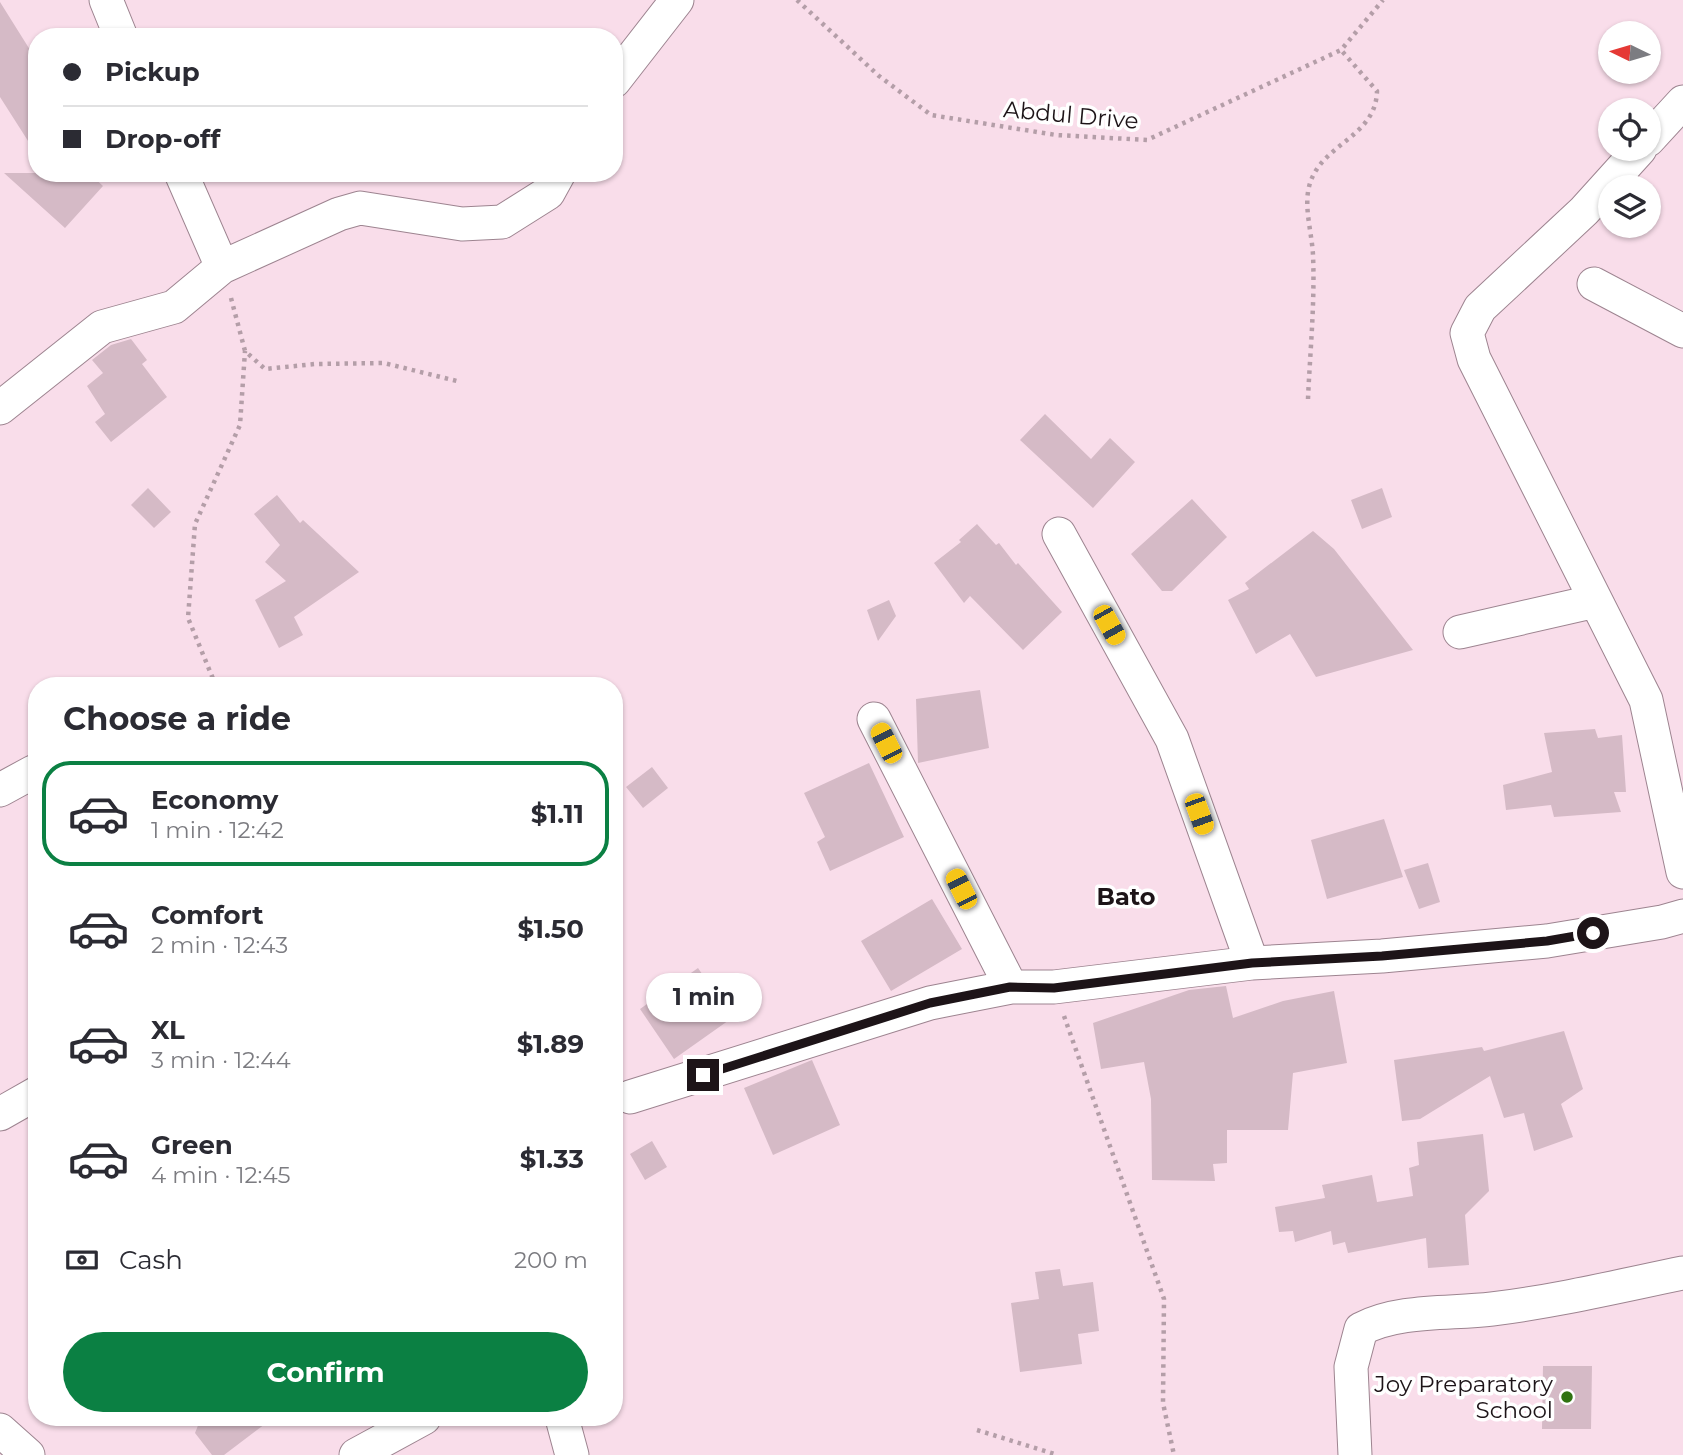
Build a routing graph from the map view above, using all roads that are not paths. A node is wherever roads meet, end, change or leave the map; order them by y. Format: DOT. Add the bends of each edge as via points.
graph roads {
  1 [pos="106,0"];
  2 [pos="677,0"];
  3 [pos="117,28"];
  4 [pos="623,69"];
  5 [pos="1683,102"];
  6 [pos="1661,126"];
  7 [pos="1629,161"];
  8 [pos="185,182"];
  9 [pos="554,182"];
  10 [pos="222,267"];
  11 [pos="1594,284"];
  12 [pos="1683,331"];
  13 [pos="0,408"];
  14 [pos="1059,534"];
  15 [pos="1596,601"];
  16 [pos="1460,632"];
  17 [pos="874,719"];
  18 [pos="28,775"];
  19 [pos="0,790"];
  20 [pos="1683,872"];
  21 [pos="1683,916"];
  22 [pos="1252,963"];
  23 [pos="1010,987"];
  24 [pos="630,1097"];
  25 [pos="28,1098"];
  26 [pos="0,1114"];
  27 [pos="1683,1273"];
  28 [pos="409,1426"];
  29 [pos="564,1426"];
  30 [pos="0,1430"];
  31 [pos="28,1455"];
  32 [pos="356,1455"];
  33 [pos="572,1455"];
  34 [pos="1355,1455"];
  1 -- 3 [label="street"];
  2 -- 4 [label="street"];
  5 -- 6 [label="street"];
  7 -- 15 [label="street" via="1584,211 1480,307 1467,333 1474,359"];
  8 -- 10 [label="street"];
  9 -- 10 [label="street" via="548,193 502,222 462,223 360,208"];
  10 -- 13 [label="street" via="174,307 102,327"];
  11 -- 12 [label="street"];
  14 -- 22 [label="street" via="1172,739"];
  15 -- 16 [label="street"];
  15 -- 20 [label="street" via="1646,700"];
  17 -- 23 [label="street"];
  18 -- 19 [label="street"];
  21 -- 22 [label="street" via="1547,941"];
  22 -- 23 [label="street" via="1054,988"];
  23 -- 24 [label="street" via="930,1003"];
  25 -- 26 [label="street"];
  27 -- 34 [label="street" via="1493,1309 1379,1319 1361,1329 1351,1367"];
  28 -- 32 [label="street"];
  29 -- 33 [label="street"];
  30 -- 31 [label="street"];
}
